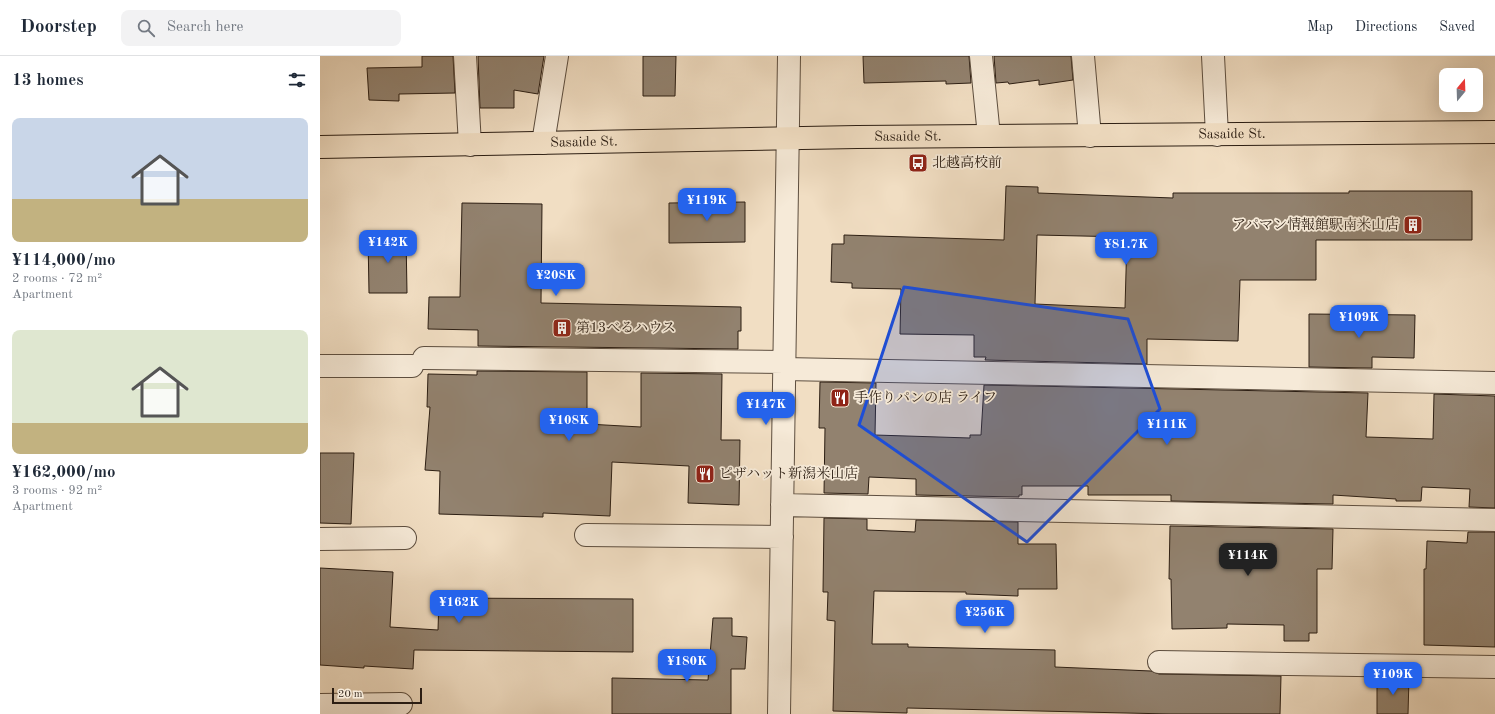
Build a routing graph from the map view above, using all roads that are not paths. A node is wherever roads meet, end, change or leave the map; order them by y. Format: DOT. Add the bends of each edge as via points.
graph roads {
  1 [pos="466,56"];
  2 [pos="557,56"];
  3 [pos="789,56"];
  4 [pos="981,56"];
  5 [pos="1083,56"];
  6 [pos="1213,56"];
  7 [pos="1495,132"];
  8 [pos="1217,135"];
  9 [pos="989,136"];
  10 [pos="1090,136"];
  11 [pos="788,138"];
  12 [pos="543,143"];
  13 [pos="470,145"];
  14 [pos="320,147"];
  15 [pos="784,365"];
  16 [pos="320,366"];
  17 [pos="1495,383"];
  18 [pos="782,505"];
  19 [pos="1495,520"];
  20 [pos="586,535"];
  21 [pos="782,537"];
  22 [pos="405,538"];
  23 [pos="320,539"];
  24 [pos="1159,662"];
  25 [pos="1495,667"];
  26 [pos="401,704"];
  27 [pos="320,705"];
  28 [pos="779,714"];
  1 -- 13 [label="street"];
  2 -- 12 [label="street"];
  3 -- 11 [label="street"];
  4 -- 9 [label="street"];
  5 -- 10 [label="street"];
  6 -- 8 [label="street"];
  7 -- 8 [label="main road, Sasaide St."];
  8 -- 10 [label="main road, Sasaide St."];
  9 -- 10 [label="main road, Sasaide St."];
  9 -- 11 [label="main road, Sasaide St."];
  11 -- 12 [label="main road, Sasaide St."];
  11 -- 15 [label="street"];
  12 -- 13 [label="main road, Sasaide St."];
  13 -- 14 [label="main road, Sasaide St."];
  15 -- 16 [label="street" via="418,362"];
  15 -- 17 [label="street"];
  15 -- 18 [label="street"];
  18 -- 19 [label="street"];
  18 -- 21 [label="street"];
  20 -- 21 [label="street"];
  21 -- 28 [label="street"];
  22 -- 23 [label="street"];
  24 -- 25 [label="street"];
  26 -- 27 [label="street"];
}
